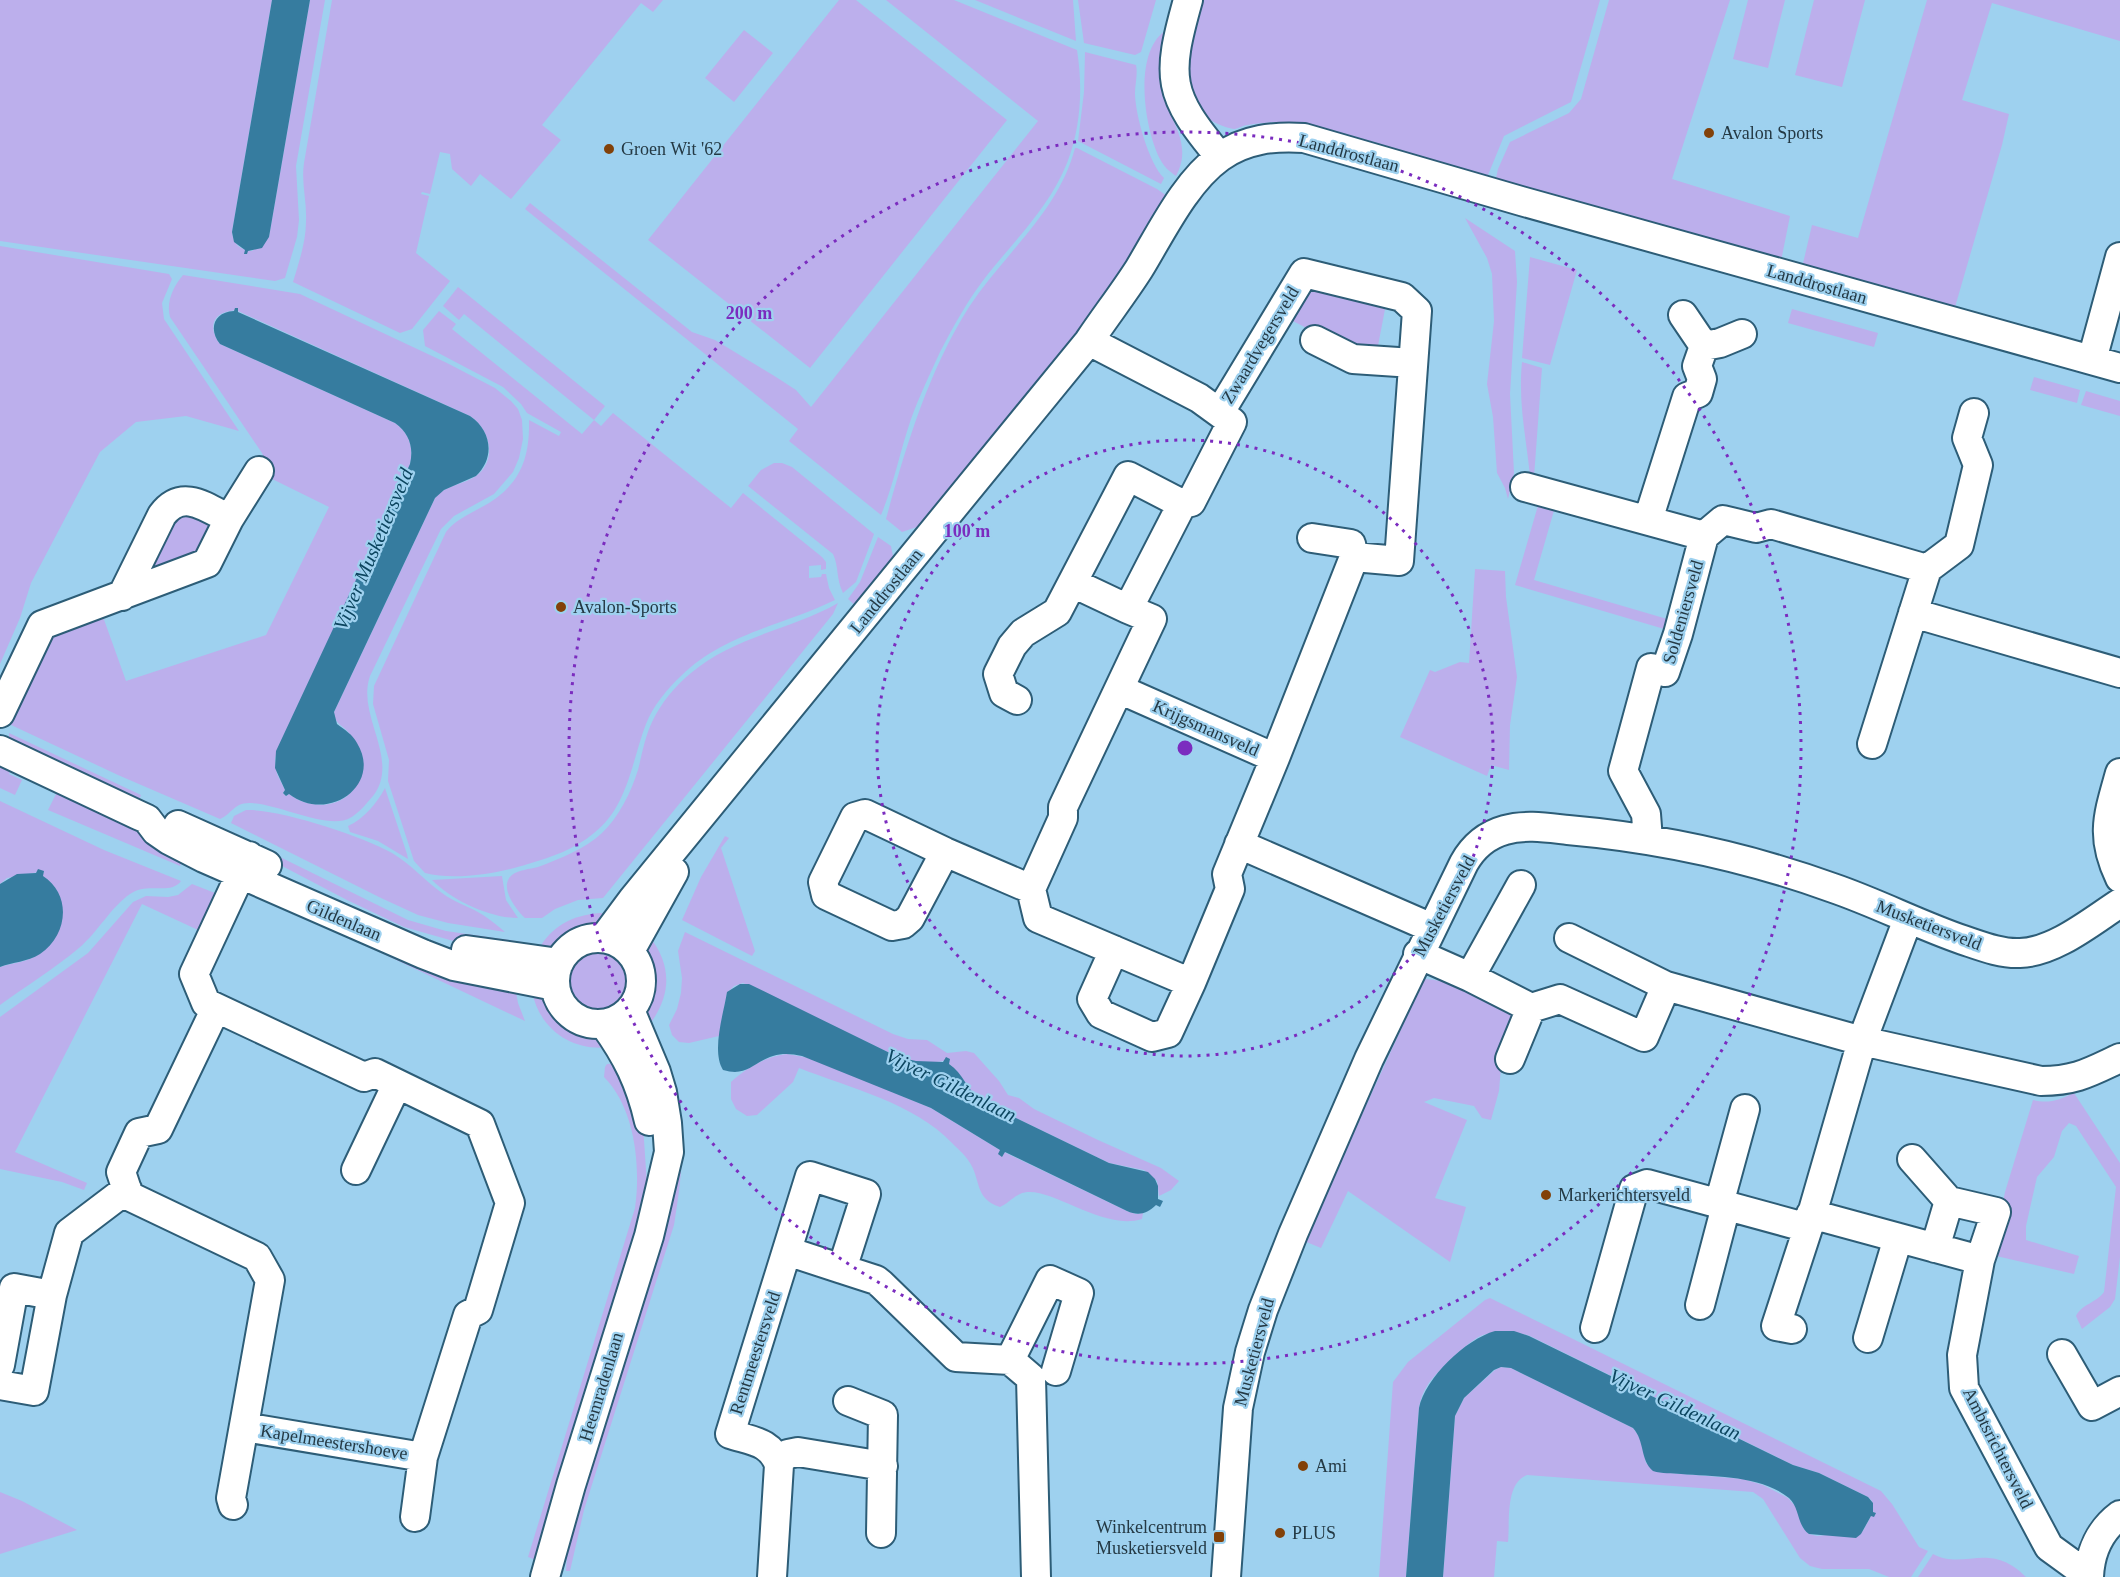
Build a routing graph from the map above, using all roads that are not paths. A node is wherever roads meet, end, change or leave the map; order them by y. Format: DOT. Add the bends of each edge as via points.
graph roads {
  1 [pos="1188,0"];
  2 [pos="1220,157"];
  3 [pos="2120,257"];
  4 [pos="1683,315"];
  5 [pos="1742,334"];
  6 [pos="1315,340"];
  7 [pos="1089,341"];
  8 [pos="1704,346"];
  9 [pos="2091,360"];
  10 [pos="1413,363"];
  11 [pos="2120,368"];
  12 [pos="1220,412"];
  13 [pos="1974,413"];
  14 [pos="259,471"];
  15 [pos="1525,487"];
  16 [pos="1182,504"];
  17 [pos="229,519"];
  18 [pos="1648,520"];
  19 [pos="1704,536"];
  20 [pos="1312,538"];
  21 [pos="1354,558"];
  22 [pos="1927,568"];
  23 [pos="1073,583"];
  24 [pos="122,596"];
  25 [pos="1128,609"];
  26 [pos="1913,613"];
  27 [pos="2120,673"];
  28 [pos="1119,688"];
  29 [pos="1017,700"];
  30 [pos="0,713"];
  31 [pos="1872,744"];
  32 [pos="0,750"];
  33 [pos="1275,758"];
  34 [pos="2120,773"];
  35 [pos="720,793"];
  36 [pos="1648,840"];
  37 [pos="1239,844"];
  38 [pos="945,852"];
  39 [pos="245,866"];
  40 [pos="2120,878"];
  41 [pos="1521,885"];
  42 [pos="1031,889"];
  43 [pos="2120,903"];
  44 [pos="1908,919"];
  45 [pos="1432,928"];
  46 [pos="604,938"];
  47 [pos="1569,938"];
  48 [pos="1114,950"];
  49 [pos="630,951"];
  50 [pos="1418,954"];
  51 [pos="557,975"];
  52 [pos="1470,977"];
  53 [pos="1191,983"];
  54 [pos="1666,986"];
  55 [pos="216,1008"];
  56 [pos="1531,1008"];
  57 [pos="630,1010"];
  58 [pos="604,1024"];
  59 [pos="1862,1041"];
  60 [pos="2120,1058"];
  61 [pos="1510,1059"];
  62 [pos="397,1084"];
  63 [pos="1745,1109"];
  64 [pos="1912,1160"];
  65 [pos="356,1170"];
  66 [pos="127,1189"];
  67 [pos="658,1197"];
  68 [pos="1949,1201"];
  69 [pos="1723,1205"];
  70 [pos="1809,1221"];
  71 [pos="1898,1238"];
  72 [pos="1935,1248"];
  73 [pos="787,1251"];
  74 [pos="1980,1260"];
  75 [pos="842,1269"];
  76 [pos="52,1295"];
  77 [pos="1700,1305"];
  78 [pos="1595,1328"];
  79 [pos="1792,1329"];
  80 [pos="1868,1338"];
  81 [pos="2062,1354"];
  82 [pos="1010,1360"];
  83 [pos="0,1365"];
  84 [pos="1056,1371"];
  85 [pos="0,1385"];
  86 [pos="2120,1391"];
  87 [pos="848,1401"];
  88 [pos="244,1427"];
  89 [pos="423,1457"];
  90 [pos="778,1461"];
  91 [pos="883,1466"];
  92 [pos="233,1505"];
  93 [pos="2120,1515"];
  94 [pos="415,1517"];
  95 [pos="881,1533"];
  96 [pos="545,1577"];
  97 [pos="772,1577"];
  98 [pos="1036,1577"];
  99 [pos="1226,1577"];
  100 [pos="2089,1577"];
  1 -- 2 [label="street" via="1174,56 1176,89 1182,107"];
  2 -- 7 [label="street, Landdrostlaan" via="1188,191"];
  2 -- 9 [label="street, Landdrostlaan" via="1252,141 1304,138"];
  3 -- 9 [label="street"];
  4 -- 8 [label="street"];
  5 -- 8 [label="street"];
  6 -- 10 [label="street" via="1353,359"];
  7 -- 12 [label="street"];
  7 -- 35 [label="street, Landdrostlaan"];
  8 -- 18 [label="street" via="1697,366 1702,379 1698,393 1687,397"];
  9 -- 11 [label="street, Landdrostlaan"];
  10 -- 12 [label="street, Zwaardvegersveld" via="1417,311 1402,297 1304,273"];
  10 -- 21 [label="street, Zwaardvegersveld" via="1399,561"];
  12 -- 16 [label="street" via="1232,422 1191,502"];
  13 -- 22 [label="street" via="1967,438 1978,465 1959,545"];
  14 -- 17 [label="street"];
  15 -- 18 [label="street, Soldeniersveld"];
  16 -- 23 [label="street" via="1128,476"];
  16 -- 25 [label="street"];
  17 -- 24 [label="street" via="207,563"];
  17 -- 24 [label="street" via="188,501 168,508"];
  18 -- 19 [label="street, Soldeniersveld"];
  19 -- 22 [label="street, Soldeniersveld" via="1723,520 1756,528 1771,524"];
  19 -- 36 [label="street, Soldeniersveld" via="1665,672 1651,668 1623,771 1646,814"];
  20 -- 21 [label="street" via="1351,544"];
  21 -- 33 [label="street"];
  22 -- 26 [label="street"];
  23 -- 25 [label="street"];
  23 -- 29 [label="street" via="1057,612 1023,633 1012,646 998,674 1004,693"];
  24 -- 30 [label="street" via="42,625"];
  25 -- 28 [label="street" via="1152,619"];
  26 -- 27 [label="street"];
  26 -- 31 [label="street"];
  28 -- 33 [label="street, Krijgsmansveld"];
  28 -- 42 [label="street" via="1063,807 1063,818"];
  32 -- 39 [label="street, Gildenlaan" via="147,819 174,823"];
  33 -- 37 [label="street, Krijgsmansveld"];
  34 -- 40 [label="street" via="2107,839"];
  35 -- 46 [label="street, Landdrostlaan"];
  35 -- 49 [label="street, Landdrostlaan"];
  36 -- 44 [label="street, Musketiersveld" via="1700,849 1780,871"];
  36 -- 45 [label="street, Musketiersveld" via="1528,827 1504,830 1480,843 1471,854"];
  37 -- 45 [label="street"];
  37 -- 53 [label="street, Krijgsmansveld" via="1227,874 1230,889"];
  38 -- 42 [label="street"];
  39 -- 51 [label="street, Gildenlaan" via="434,943"];
  39 -- 55 [label="street, Kapelmeestershoeve" via="194,974 206,1003"];
  41 -- 52 [label="street"];
  42 -- 48 [label="street" via="1038,918"];
  43 -- 44 [label="street, Musketiersveld" via="2049,947 2019,954 1974,944"];
  44 -- 59 [label="street"];
  45 -- 50 [label="street, Musketiersveld"];
  46 -- 49 [label="street"];
  46 -- 51 [label="street" via="572,946"];
  47 -- 54 [label="street"];
  48 -- 53 [label="street"];
  48 -- 53 [label="street, Krijgsmansveld" via="1092,999 1101,1014 1152,1037 1168,1033"];
  49 -- 57 [label="street" via="641,981"];
  50 -- 52 [label="street"];
  50 -- 99 [label="street, Musketiersveld" via="1334,1138 1255,1336 1238,1408"];
  51 -- 58 [label="street" via="558,997 572,1015 581,1021"];
  52 -- 56 [label="street"];
  54 -- 56 [label="street" via="1644,1037 1560,999"];
  54 -- 59 [label="street"];
  55 -- 62 [label="street, Kapelmeestershoeve" via="364,1077 375,1073"];
  55 -- 66 [label="street" via="158,1129 139,1133 121,1172"];
  56 -- 61 [label="street"];
  57 -- 58 [label="street" via="618,1020"];
  57 -- 67 [label="street, Heemradenlaan" via="665,1103 669,1152"];
  58 -- 67 [label="street, Heemradenlaan" via="642,1091"];
  59 -- 60 [label="street" via="2042,1081 2081,1077"];
  59 -- 70 [label="street"];
  62 -- 65 [label="street"];
  62 -- 89 [label="street, Kapelmeestershoeve" via="480,1124 510,1203 478,1310 468,1315"];
  63 -- 69 [label="street"];
  64 -- 68 [label="street"];
  66 -- 76 [label="street" via="69,1233"];
  66 -- 88 [label="street, Kapelmeestershoeve" via="129,1196 257,1257 270,1280"];
  67 -- 96 [label="street, Heemradenlaan"];
  68 -- 72 [label="street"];
  68 -- 74 [label="street, Ambtsrichtersveld" via="1996,1212"];
  69 -- 70 [label="street"];
  69 -- 77 [label="street"];
  69 -- 78 [label="street" via="1647,1184 1634,1189"];
  70 -- 71 [label="street"];
  70 -- 79 [label="street" via="1776,1326"];
  71 -- 72 [label="street"];
  71 -- 80 [label="street"];
  72 -- 74 [label="street"];
  73 -- 75 [label="street"];
  73 -- 75 [label="street, Rentmeestersveld" via="810,1176 866,1194"];
  73 -- 90 [label="street, Rentmeestersveld" via="730,1434 766,1445"];
  74 -- 100 [label="street, Ambtsrichtersveld" via="1962,1355 1964,1388 2049,1547"];
  75 -- 82 [label="street" via="876,1280 954,1356"];
  76 -- 83 [label="street" via="14,1288"];
  76 -- 85 [label="street" via="34,1391"];
  81 -- 86 [label="street" via="2092,1406"];
  82 -- 84 [label="street" via="1050,1280 1079,1293"];
  82 -- 98 [label="street" via="1030,1378"];
  87 -- 91 [label="street" via="884,1415"];
  88 -- 89 [label="street, Kapelmeestershoeve"];
  88 -- 92 [label="street, Kapelmeestershoeve"];
  89 -- 94 [label="street, Kapelmeestershoeve"];
  90 -- 91 [label="street" via="798,1452"];
  90 -- 97 [label="street"];
  91 -- 95 [label="street"];
  93 -- 100 [label="street" via="2098,1541"];
}
